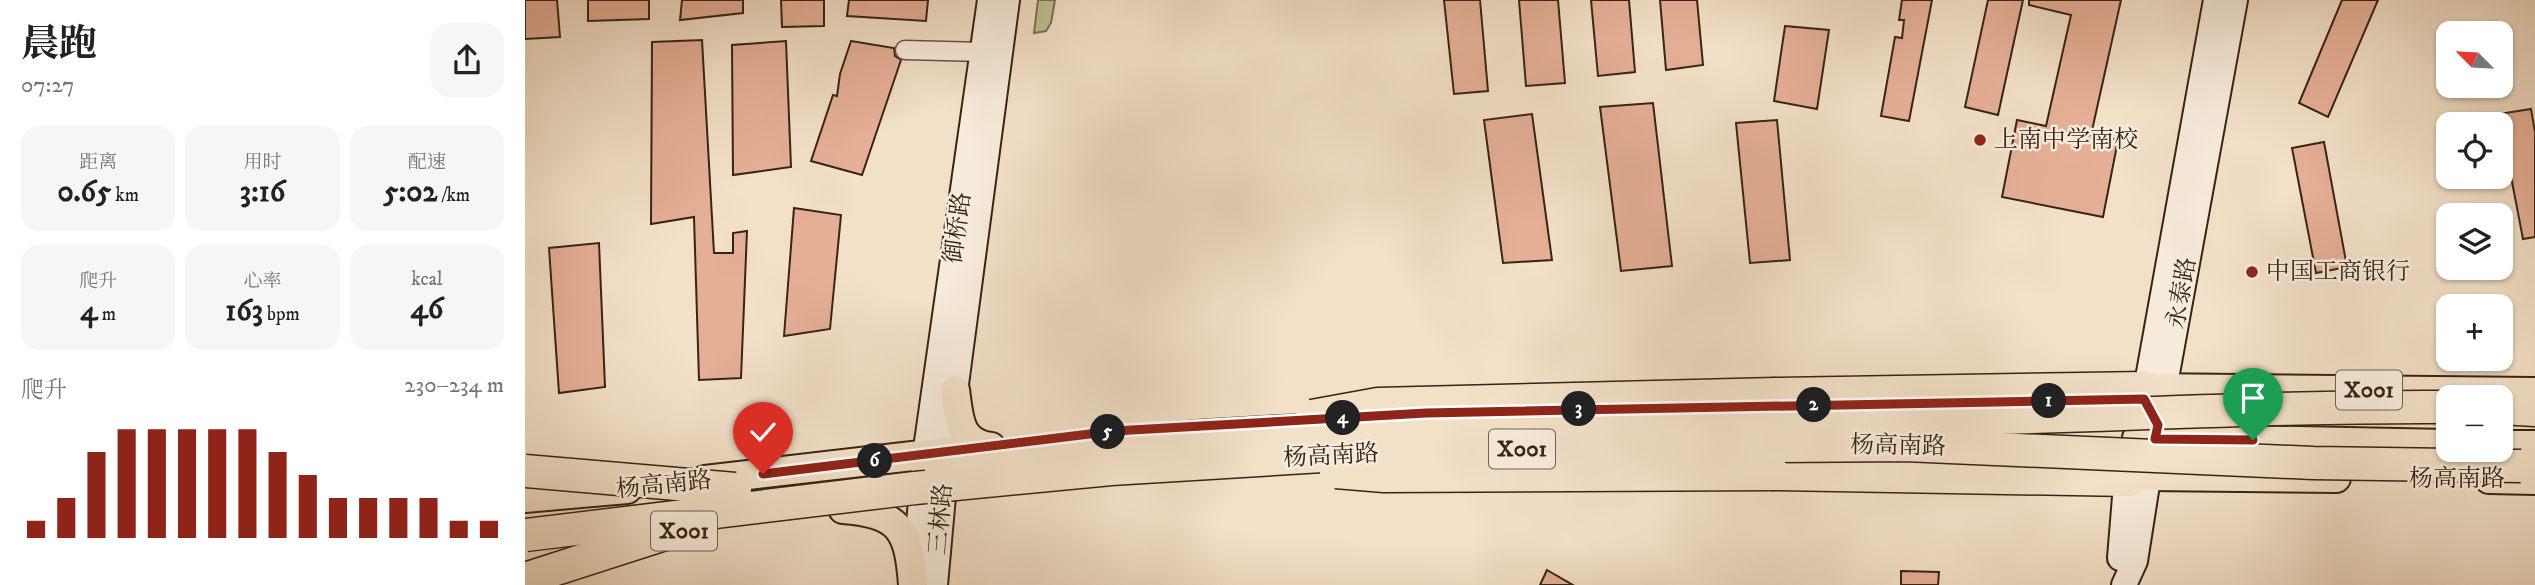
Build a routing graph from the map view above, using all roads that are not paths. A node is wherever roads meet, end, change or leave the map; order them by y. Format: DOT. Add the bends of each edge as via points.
graph roads {
  1 [pos="990,0"];
  2 [pos="1007,0"];
  3 [pos="2216,0"];
  4 [pos="2235,0"];
  5 [pos="905,50"];
  6 [pos="983,52"];
  7 [pos="955,390"];
  8 [pos="2436,407"];
  9 [pos="2523,411"];
  10 [pos="2436,427"];
  11 [pos="2144,436"];
  12 [pos="2436,444"];
  13 [pos="991,447"];
  14 [pos="1211,450"];
  15 [pos="936,454"];
  16 [pos="2526,464"];
  17 [pos="1899,468"];
  18 [pos="525,471"];
  19 [pos="932,496"];
  20 [pos="525,498"];
  21 [pos="736,500"];
  22 [pos="843,509"];
  23 [pos="525,536"];
  24 [pos="525,579"];
  25 [pos="913,585"];
  26 [pos="935,585"];
  27 [pos="2123,585"];
  1 -- 6 [label="main road, 御桥路"];
  2 -- 7 [label="main road, 御桥路"];
  3 -- 11 [label="main road, 永泰路"];
  4 -- 11 [label="main road, 永泰路"];
  5 -- 6 [label="street"];
  6 -- 15 [label="main road, 御桥路"];
  7 -- 13 [label="main road" via="967,436"];
  7 -- 15 [label="main road, 御桥路"];
  8 -- 14 [label="highway, 杨高南路 / X001, bridge" via="1471,425"];
  9 -- 11 [label="main road, 杨高南路 / X001" via="2203,388"];
  10 -- 11 [label="main road, 杨高南路 / X001"];
  11 -- 12 [label="main road, 杨高南路 / X001"];
  11 -- 14 [label="main road, 杨高南路 / X001" via="1426,413"];
  11 -- 14 [label="highway, bridge" via="1890,393 1378,404"];
  11 -- 16 [label="main road, 杨高南路 / X001" via="2193,477"];
  11 -- 17 [label="main road, 杨高南路 / X001"];
  11 -- 17 [label="highway" via="1944,477"];
  11 -- 27 [label="main road, 永泰路" via="2120,558"];
  13 -- 14 [label="main road, 杨高南路 / X001" via="1114,431"];
  13 -- 15 [label="main road, 杨高南路"];
  14 -- 16 [label="highway, 杨高南路 / X001, bridge" via="1355,454 1905,445 2313,463"];
  14 -- 17 [label="highway, bridge" via="1384,476"];
  14 -- 19 [label="main road, 杨高南路 / X001" via="1118,478"];
  14 -- 21 [label="highway, 杨高南路 / X001, bridge" via="1111,469"];
  15 -- 19 [label="main road, 三林路"];
  15 -- 20 [label="main road, 杨高南路 / X001"];
  18 -- 21 [label="highway, X001, bridge"];
  19 -- 22 [label="main road, 杨高南路 / X001"];
  19 -- 25 [label="main road, 三林路"];
  19 -- 26 [label="main road, 三林路"];
  21 -- 23 [label="highway, 杨高南路 / X001, bridge"];
  21 -- 24 [label="highway, X001, bridge"];
  22 -- 23 [label="main road, 杨高南路 / X001" via="613,540"];
  22 -- 25 [label="main road" via="869,511 896,524 909,550"];
}
